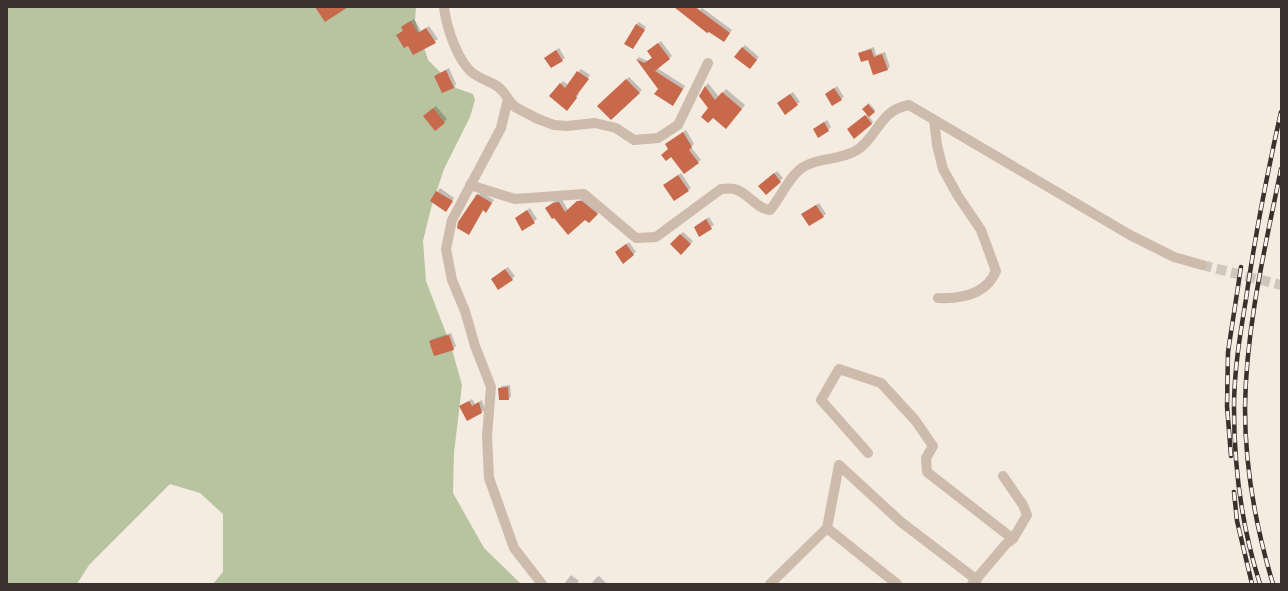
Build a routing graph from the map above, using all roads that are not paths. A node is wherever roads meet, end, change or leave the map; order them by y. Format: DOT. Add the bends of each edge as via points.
graph roads {
  1 [pos="444,7"];
  2 [pos="708,63"];
  3 [pos="508,99"];
  4 [pos="934,120"];
  5 [pos="470,185"];
  6 [pos="1202,266"];
  7 [pos="938,298"];
  8 [pos="868,454"];
  9 [pos="1003,476"];
  10 [pos="827,528"];
  11 [pos="1013,539"];
  12 [pos="974,582"];
  13 [pos="542,584"];
  14 [pos="770,584"];
  15 [pos="897,584"];
  1 -- 3 [label="street" via="457,51 464,64 473,74 503,89"];
  2 -- 3 [label="street" via="678,125 658,138 634,140 616,128 595,123 554,125 520,110"];
  3 -- 5 [label="street" via="501,128"];
  4 -- 5 [label="street" via="909,104 897,107 858,149 808,164 797,171 770,210 763,209 734,189 721,189 656,237 644,239 636,238 584,194 515,200"];
  4 -- 6 [label="street" via="1130,235 1174,257"];
  4 -- 7 [label="street" via="943,169 981,230 996,271 993,279 971,295"];
  5 -- 13 [label="street" via="452,220 446,249 452,280 491,387 487,436 489,478 514,548"];
  8 -- 11 [label="street" via="821,400 839,369 881,383 933,446 926,458 927,472"];
  9 -- 11 [label="street" via="1027,515"];
  10 -- 12 [label="street" via="839,465 901,522"];
  10 -- 14 [label="street"];
  10 -- 15 [label="street"];
  11 -- 12 [label="street"];
}
